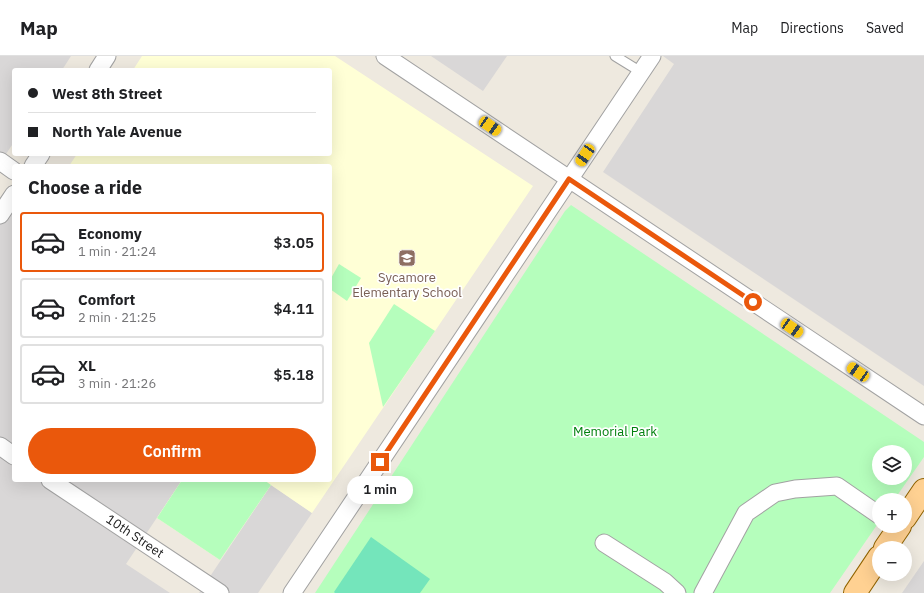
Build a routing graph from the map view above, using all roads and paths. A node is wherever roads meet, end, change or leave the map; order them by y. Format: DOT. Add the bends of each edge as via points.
graph roads {
  1 [pos="107,56"];
  2 [pos="386,56"];
  3 [pos="615,56"];
  4 [pos="652,56"];
  5 [pos="99,68"];
  6 [pos="641,72"];
  7 [pos="0,161"];
  8 [pos="12,170"];
  9 [pos="569,179"];
  10 [pos="12,197"];
  11 [pos="0,214"];
  12 [pos="924,416"];
  13 [pos="0,446"];
  14 [pos="12,455"];
  15 [pos="53,482"];
  16 [pos="924,490"];
  17 [pos="912,507"];
  18 [pos="872,509"];
  19 [pos="604,543"];
  20 [pos="872,568"];
  21 [pos="220,593"];
  22 [pos="292,593"];
  23 [pos="677,593"];
  24 [pos="703,593"];
  25 [pos="855,593"];
  1 -- 5 [label="street"];
  2 -- 9 [label="street"];
  3 -- 6 [label="lane"];
  4 -- 6 [label="street"];
  6 -- 9 [label="street"];
  7 -- 8 [label="street"];
  9 -- 12 [label="street"];
  9 -- 22 [label="street"];
  10 -- 11 [label="street"];
  13 -- 14 [label="street"];
  15 -- 21 [label="street, 10th Street"];
  16 -- 17 [label="main road"];
  18 -- 24 [label="street" via="836,486 775,493 746,513"];
  19 -- 23 [label="street"];
  20 -- 25 [label="main road"];
}
